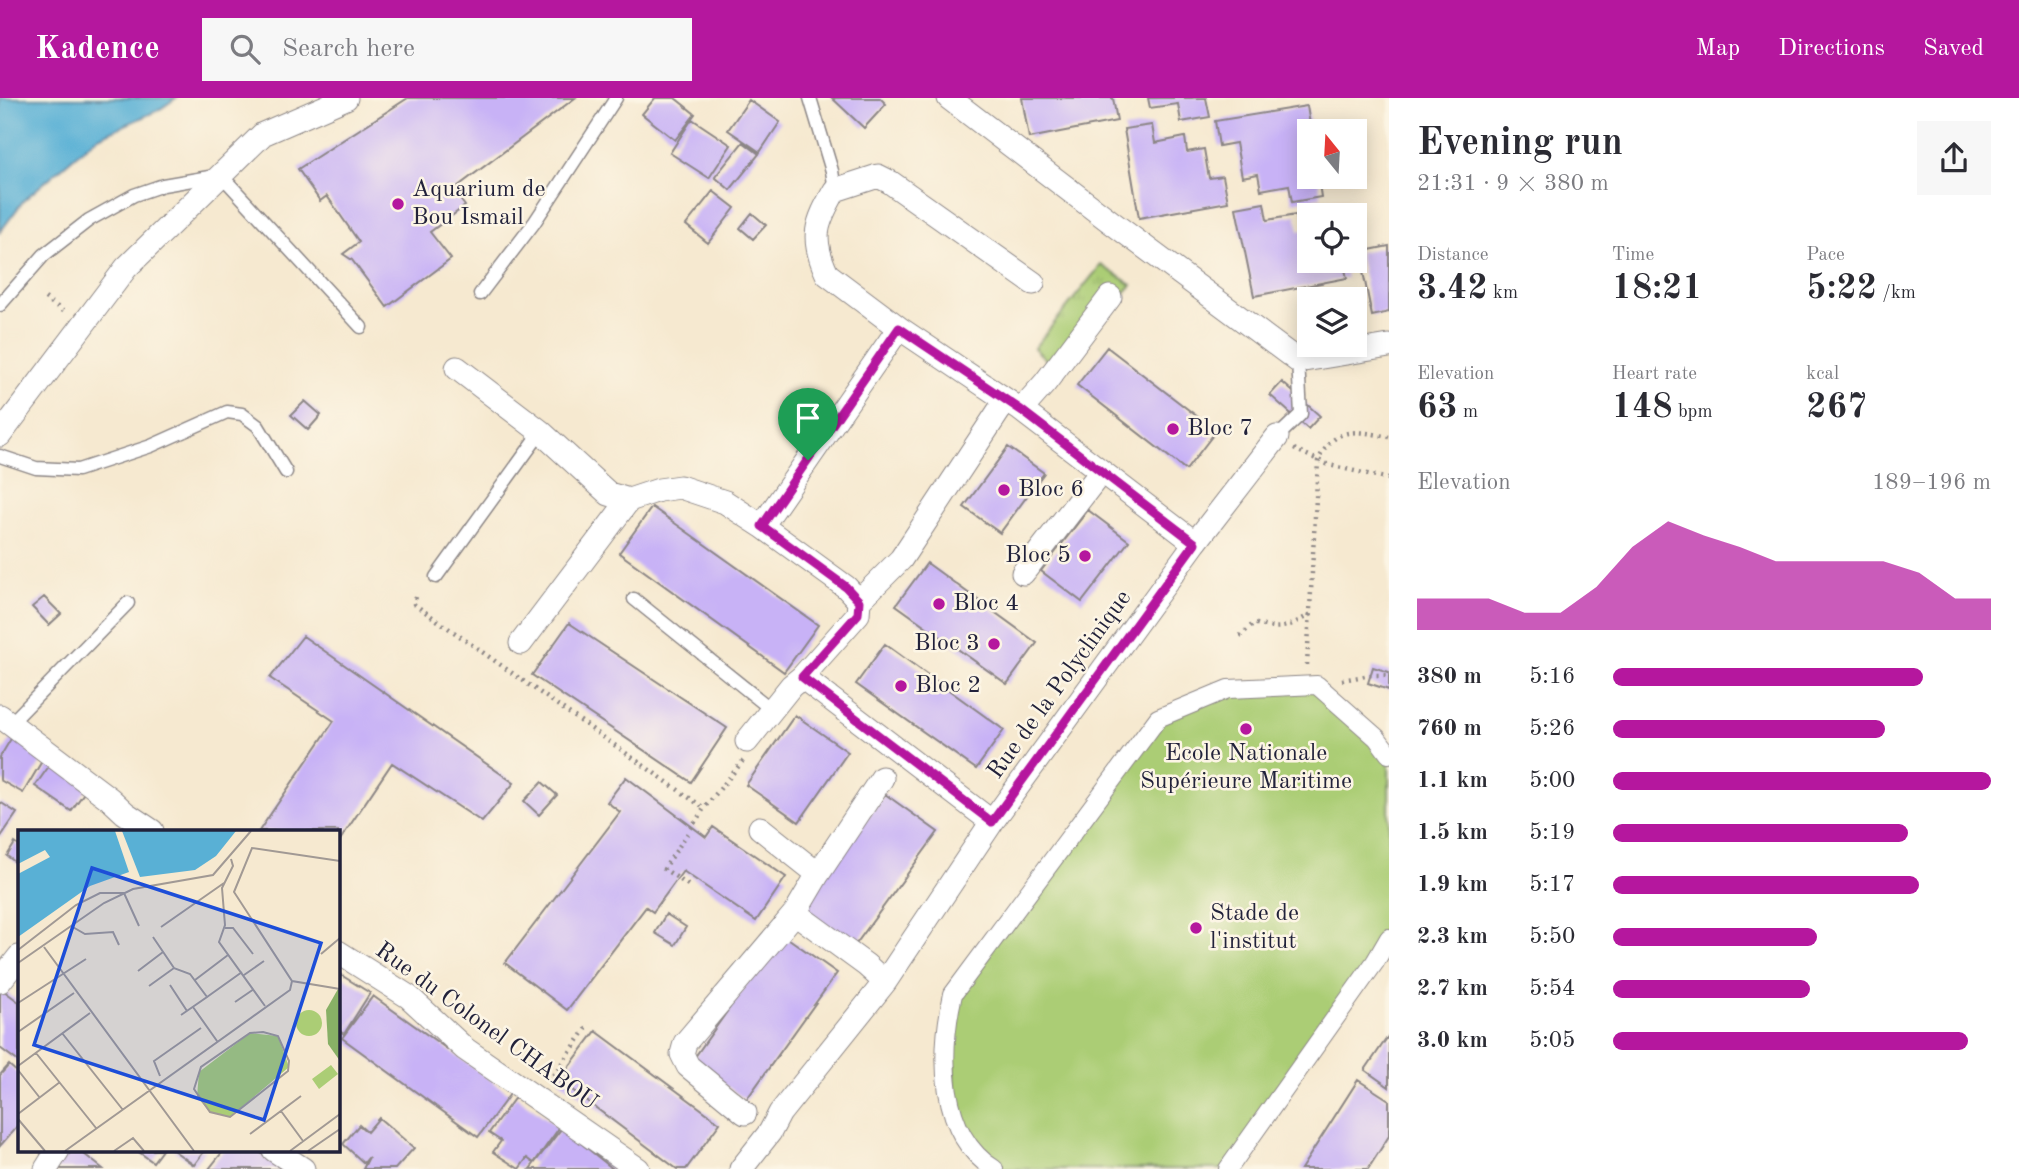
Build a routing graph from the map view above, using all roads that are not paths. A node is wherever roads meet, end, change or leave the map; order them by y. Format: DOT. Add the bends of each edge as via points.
graph roads {
  1 [pos="346,98"];
  2 [pos="616,98"];
  3 [pos="810,98"];
  4 [pos="949,98"];
  5 [pos="221,176"];
  6 [pos="835,190"];
  7 [pos="1033,283"];
  8 [pos="480,294"];
  9 [pos="1110,297"];
  10 [pos="0,305"];
  11 [pos="361,327"];
  12 [pos="899,328"];
  13 [pos="1389,346"];
  14 [pos="1298,360"];
  15 [pos="457,368"];
  16 [pos="1014,405"];
  17 [pos="541,432"];
  18 [pos="0,435"];
  19 [pos="1276,437"];
  20 [pos="0,456"];
  21 [pos="286,472"];
  22 [pos="1101,472"];
  23 [pos="629,500"];
  24 [pos="762,526"];
  25 [pos="1195,543"];
  26 [pos="1023,573"];
  27 [pos="436,576"];
  28 [pos="635,599"];
  29 [pos="859,601"];
  30 [pos="128,603"];
  31 [pos="521,643"];
  32 [pos="802,677"];
  33 [pos="772,709"];
  34 [pos="3,726"];
  35 [pos="747,748"];
  36 [pos="1389,754"];
  37 [pos="881,778"];
  38 [pos="118,822"];
  39 [pos="992,822"];
  40 [pos="760,828"];
  41 [pos="148,830"];
  42 [pos="818,874"];
  43 [pos="796,913"];
  44 [pos="1389,938"];
  45 [pos="340,953"];
  46 [pos="18,958"];
  47 [pos="0,981"];
  48 [pos="885,982"];
  49 [pos="745,1113"];
  50 [pos="57,1152"];
  51 [pos="277,1152"];
  52 [pos="46,1169"];
  53 [pos="303,1169"];
  54 [pos="638,1169"];
  55 [pos="741,1169"];
  56 [pos="994,1169"];
  57 [pos="1228,1169"];
  1 -- 5 [label="street" via="264,134"];
  2 -- 8 [label="lane" via="534,223"];
  3 -- 6 [label="lane"];
  4 -- 14 [label="street"];
  5 -- 10 [label="lane" via="163,185 89,220 44,255"];
  5 -- 11 [label="lane"];
  5 -- 18 [label="street" via="126,268"];
  6 -- 7 [label="street" via="878,176"];
  6 -- 12 [label="street" via="821,214 816,237 827,274"];
  9 -- 16 [label="street" via="1045,383"];
  12 -- 16 [label="street"];
  12 -- 24 [label="street"];
  13 -- 14 [label="street"];
  14 -- 19 [label="lane" via="1301,414"];
  15 -- 17 [label="street"];
  16 -- 22 [label="street"];
  16 -- 29 [label="street" via="901,559"];
  17 -- 23 [label="street" via="609,494"];
  17 -- 27 [label="lane"];
  19 -- 25 [label="street, Rue de la Polyclinique"];
  20 -- 21 [label="lane" via="36,468 78,470 151,446 227,412 242,414 258,426"];
  22 -- 25 [label="street"];
  22 -- 26 [label="street"];
  23 -- 24 [label="street" via="680,487 725,502"];
  23 -- 31 [label="street"];
  24 -- 29 [label="street"];
  25 -- 39 [label="street, Rue de la Polyclinique"];
  28 -- 33 [label="lane"];
  29 -- 32 [label="street" via="858,614"];
  30 -- 34 [label="lane"];
  32 -- 33 [label="street"];
  32 -- 39 [label="street"];
  33 -- 35 [label="street"];
  34 -- 38 [label="street" via="110,799"];
  36 -- 56 [label="street" via="1317,685 1228,689 1158,718 953,994 946,1022 945,1075 954,1122 982,1162"];
  37 -- 42 [label="street"];
  38 -- 41 [label="street"];
  39 -- 48 [label="street, Rue de la Polyclinique"];
  40 -- 42 [label="street"];
  42 -- 43 [label="street"];
  43 -- 48 [label="street"];
  43 -- 49 [label="street" via="685,1043 682,1054 688,1066"];
  44 -- 57 [label="street"];
  45 -- 54 [label="street, Rue du Colonel CHABOU" via="409,997 465,1049"];
  46 -- 47 [label="street"];
  48 -- 55 [label="street, Rue de la Polyclinique"];
  50 -- 52 [label="street"];
  51 -- 53 [label="street"];
}
